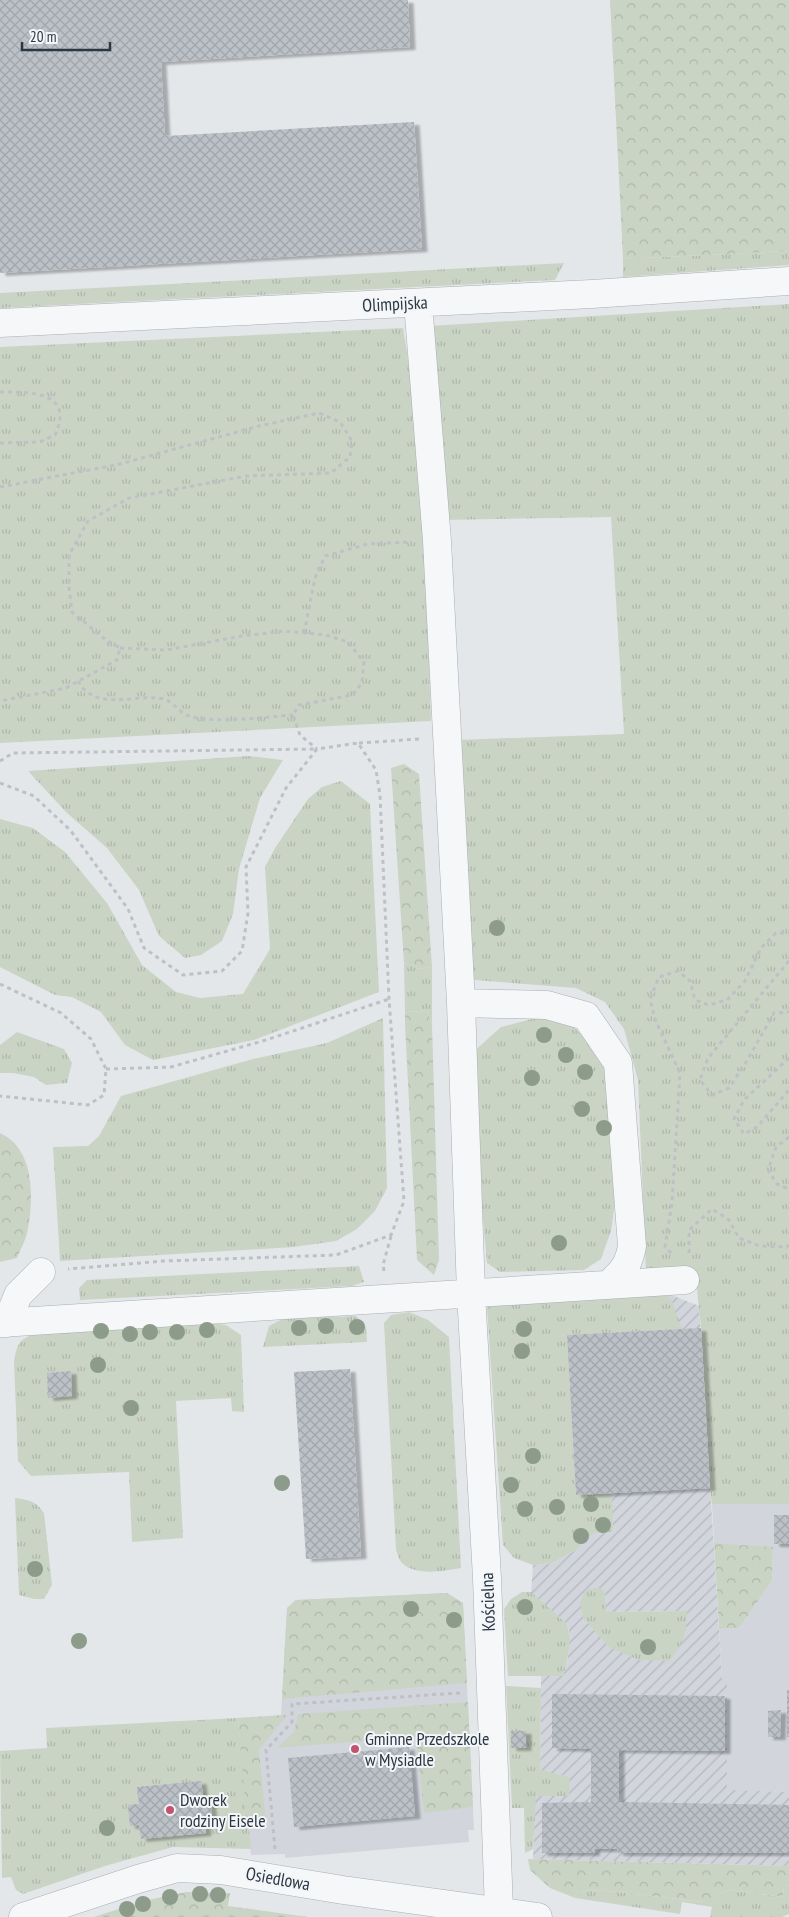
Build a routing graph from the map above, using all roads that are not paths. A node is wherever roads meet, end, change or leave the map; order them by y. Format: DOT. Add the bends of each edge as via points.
graph roads {
  1 [pos="789,281"];
  2 [pos="418,303"];
  3 [pos="0,323"];
  4 [pos="461,1003"];
  5 [pos="681,1264"];
  6 [pos="41,1272"];
  7 [pos="610,1284"];
  8 [pos="471,1293"];
  9 [pos="4,1323"];
  10 [pos="499,1911"];
  11 [pos="24,1917"];
  12 [pos="538,1917"];
  1 -- 2 [label="street, Olimpijska"];
  2 -- 3 [label="street, Olimpijska"];
  2 -- 4 [label="street, Kościelna" via="437,541"];
  4 -- 7 [label="street" via="548,1005 586,1016 618,1063 632,1246 624,1272"];
  4 -- 8 [label="street, Kościelna"];
  5 -- 7 [label="street"];
  6 -- 9 [label="street" via="18,1295"];
  7 -- 8 [label="street"];
  8 -- 9 [label="street"];
  8 -- 10 [label="street, Kościelna" via="487,1578"];
  10 -- 11 [label="street, Osiedlowa" via="221,1870 177,1868"];
  10 -- 12 [label="street, Osiedlowa"];
}
